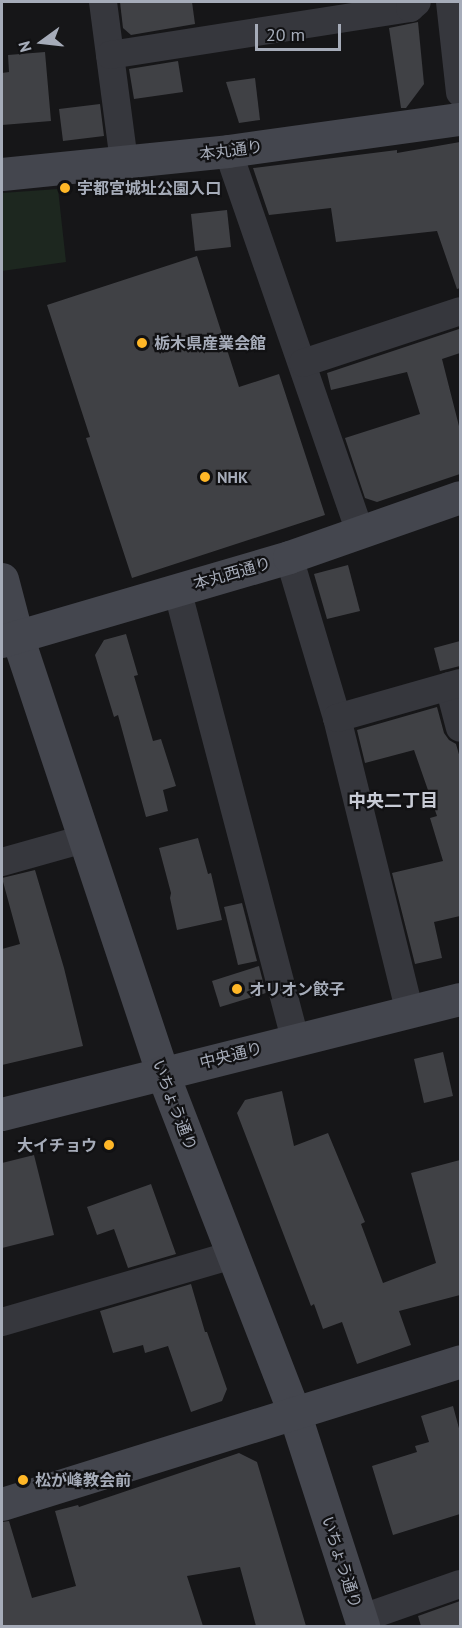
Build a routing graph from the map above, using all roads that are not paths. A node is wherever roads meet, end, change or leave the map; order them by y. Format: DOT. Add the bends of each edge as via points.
graph roads {
  1 [pos="103,2"];
  2 [pos="417,2"];
  3 [pos="450,2"];
  4 [pos="351,9"];
  5 [pos="110,55"];
  6 [pos="460,92"];
  7 [pos="460,119"];
  8 [pos="228,150"];
  9 [pos="124,162"];
  10 [pos="2,174"];
  11 [pos="460,311"];
  12 [pos="303,363"];
  13 [pos="460,497"];
  14 [pos="360,530"];
  15 [pos="289,557"];
  16 [pos="2,579"];
  17 [pos="177,589"];
  18 [pos="9,638"];
  19 [pos="455,684"];
  20 [pos="337,718"];
  21 [pos="460,728"];
  22 [pos="84,839"];
  23 [pos="2,862"];
  24 [pos="460,999"];
  25 [pos="410,1012"];
  26 [pos="295,1039"];
  27 [pos="162,1072"];
  28 [pos="2,1114"];
  29 [pos="232,1255"];
  30 [pos="2,1322"];
  31 [pos="460,1361"];
  32 [pos="294,1412"];
  33 [pos="2,1504"];
  34 [pos="460,1584"];
  35 [pos="362,1623"];
  1 -- 5 [label="street"];
  2 -- 4 [label="street" via="410,8"];
  3 -- 6 [label="street"];
  4 -- 5 [label="street"];
  5 -- 9 [label="street"];
  7 -- 8 [label="street, 本丸通り"];
  8 -- 9 [label="street, 本丸通り"];
  8 -- 12 [label="street"];
  9 -- 10 [label="street, 本丸通り"];
  11 -- 12 [label="street"];
  12 -- 14 [label="street"];
  13 -- 14 [label="street, 本丸西通り"];
  14 -- 15 [label="street, 本丸西通り"];
  15 -- 17 [label="street, 本丸西通り"];
  15 -- 20 [label="street"];
  16 -- 18 [label="street, いちょう通り"];
  17 -- 18 [label="street, 本丸西通り"];
  17 -- 26 [label="street"];
  18 -- 22 [label="street, いちょう通り"];
  19 -- 20 [label="street"];
  19 -- 21 [label="street"];
  20 -- 25 [label="street"];
  22 -- 23 [label="street"];
  22 -- 27 [label="street, いちょう通り"];
  24 -- 25 [label="street, 中央通り"];
  25 -- 26 [label="street, 中央通り"];
  26 -- 27 [label="street, 中央通り"];
  27 -- 28 [label="street, 中央通り"];
  27 -- 29 [label="street, いちょう通り"];
  29 -- 30 [label="street"];
  29 -- 32 [label="street, いちょう通り"];
  31 -- 32 [label="street"];
  32 -- 33 [label="street"];
  32 -- 35 [label="street, いちょう通り"];
  34 -- 35 [label="street"];
}
